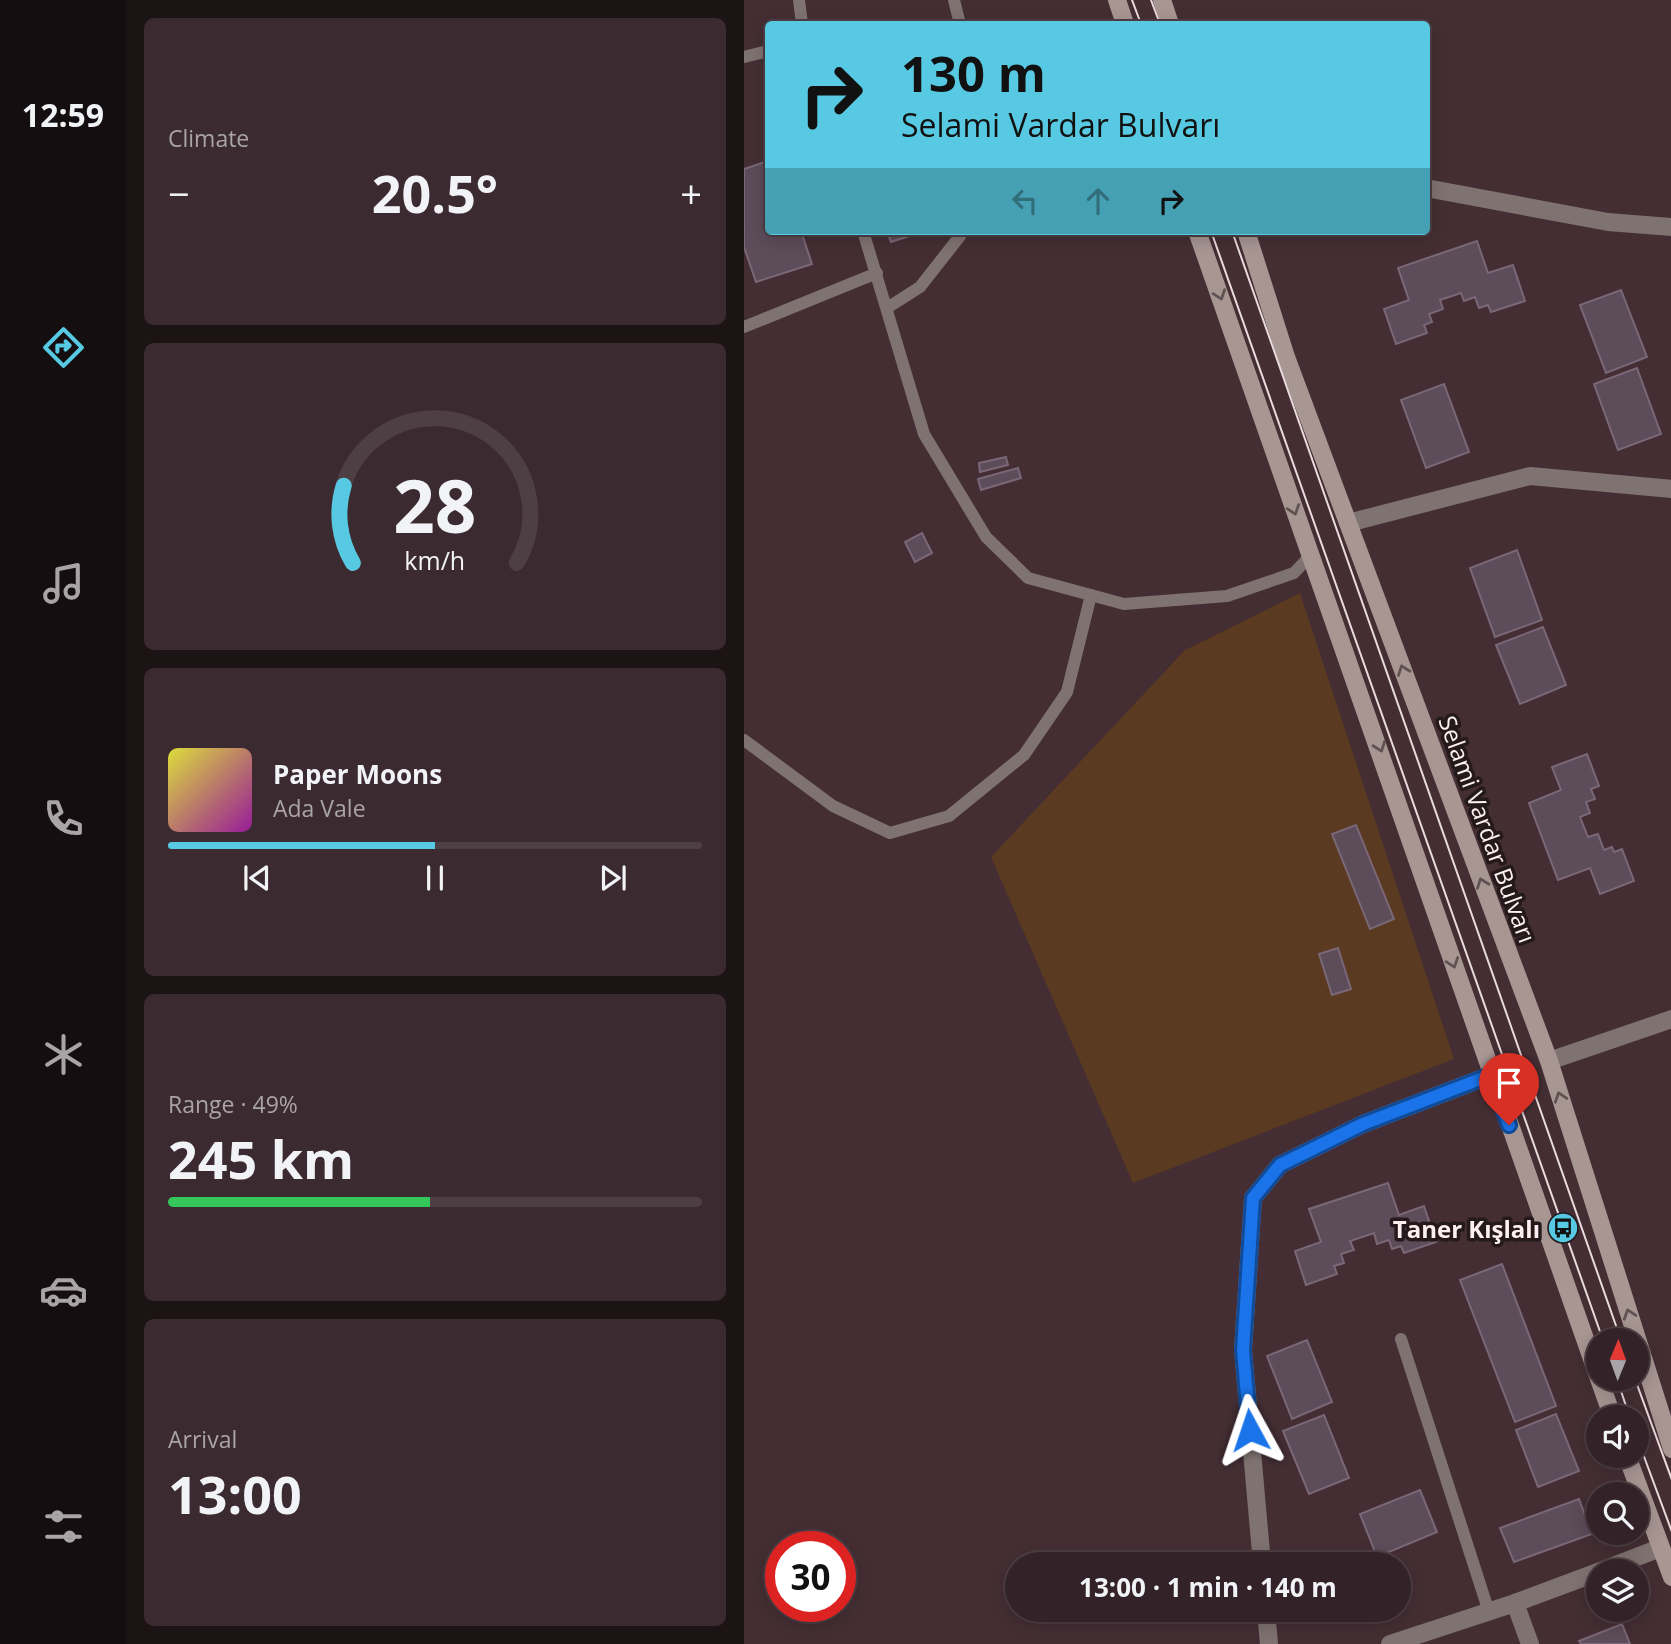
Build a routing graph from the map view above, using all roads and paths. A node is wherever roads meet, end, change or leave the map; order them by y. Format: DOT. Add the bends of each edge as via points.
graph roads {
  1 [pos="799,0"];
  2 [pos="954,0"];
  3 [pos="1117,0"];
  4 [pos="1162,0"];
  5 [pos="802,21"];
  6 [pos="959,21"];
  7 [pos="1124,21"];
  8 [pos="1169,21"];
  9 [pos="765,52"];
  10 [pos="744,57"];
  11 [pos="1430,189"];
  12 [pos="1671,227"];
  13 [pos="864,235"];
  14 [pos="960,235"];
  15 [pos="1198,235"];
  16 [pos="1247,235"];
  17 [pos="877,273"];
  18 [pos="887,308"];
  19 [pos="744,327"];
  20 [pos="1671,489"];
  21 [pos="1348,523"];
  22 [pos="1310,556"];
  23 [pos="1091,595"];
  24 [pos="744,740"];
  25 [pos="1671,1019"];
  26 [pos="1549,1061"];
  27 [pos="1491,1075"];
  28 [pos="1401,1339"];
  29 [pos="1586,1344"];
  30 [pos="1671,1449"];
  31 [pos="1631,1468"];
  32 [pos="1660,1548"];
  33 [pos="1261,1552"];
  34 [pos="1632,1559"];
  35 [pos="1586,1576"];
  36 [pos="1671,1577"];
  37 [pos="1515,1603"];
  38 [pos="1489,1612"];
  39 [pos="1267,1622"];
  40 [pos="1270,1644"];
  41 [pos="1390,1644"];
  42 [pos="1530,1644"];
  1 -- 5 [label="lane"];
  2 -- 6 [label="lane"];
  3 -- 7 [label="main road"];
  4 -- 8 [label="main road"];
  9 -- 10 [label="lane"];
  11 -- 12 [label="street" via="1608,222"];
  13 -- 17 [label="lane"];
  14 -- 18 [label="lane" via="920,287"];
  15 -- 22 [label="main road, one-way"];
  16 -- 21 [label="main road, Selami Vardar Bulvarı" via="1286,357"];
  17 -- 18 [label="lane"];
  17 -- 19 [label="lane"];
  18 -- 23 [label="lane" via="924,434 986,537 1028,578"];
  20 -- 21 [label="street" via="1530,476"];
  26 -- 21 [label="main road, Selami Vardar Bulvarı, one-way"];
  22 -- 23 [label="lane" via="1294,573 1227,596 1124,604"];
  22 -- 27 [label="main road, one-way"];
  23 -- 24 [label="lane" via="1067,692 1024,755 949,816 890,833 833,806"];
  25 -- 26 [label="street"];
  30 -- 26 [label="main road, Selami Vardar Bulvarı, one-way"];
  27 -- 29 [label="main road"];
  27 -- 33 [label="street" via="1363,1124 1280,1165 1253,1198 1243,1350"];
  28 -- 38 [label="lane"];
  31 -- 32 [label="main road"];
  32 -- 34 [label="street"];
  32 -- 36 [label="main road"];
  35 -- 37 [label="street"];
  37 -- 38 [label="street"];
  37 -- 42 [label="street"];
  38 -- 41 [label="street"];
  39 -- 40 [label="street"];
}
